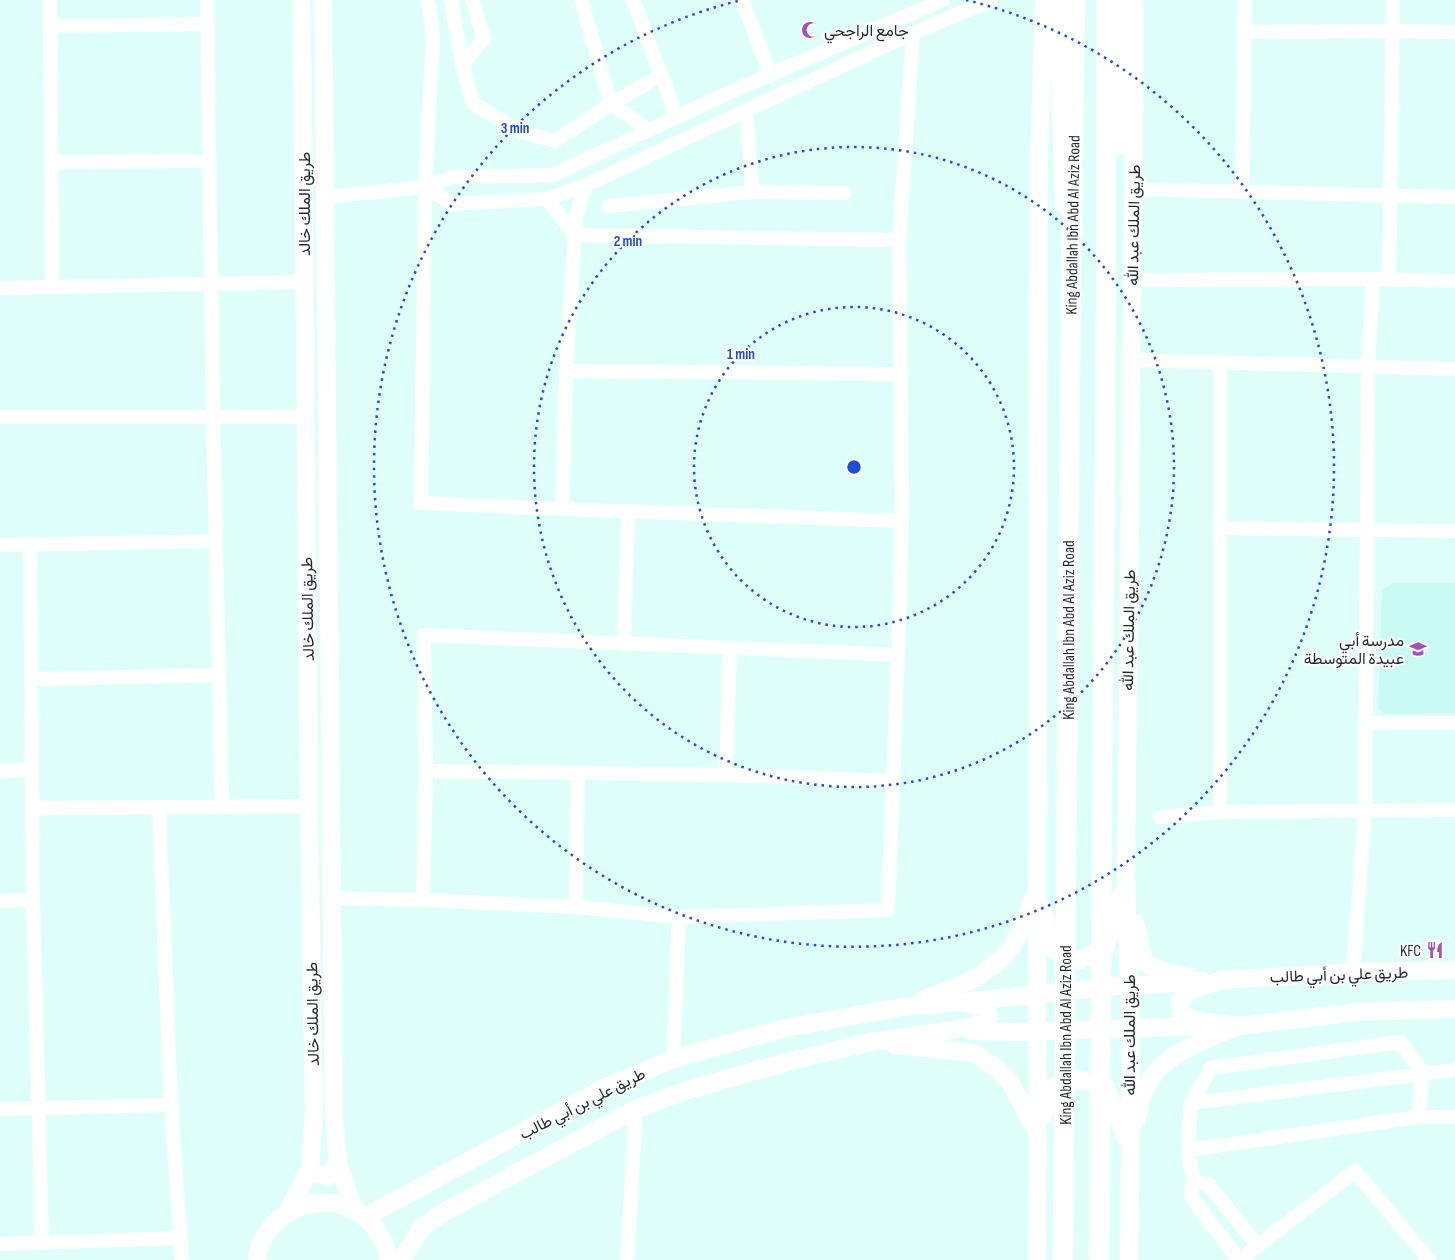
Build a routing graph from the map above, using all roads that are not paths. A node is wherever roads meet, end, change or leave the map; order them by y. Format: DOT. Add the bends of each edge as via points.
graph roads {
  1 [pos="50,0"];
  2 [pos="207,0"];
  3 [pos="302,0"];
  4 [pos="323,0"];
  5 [pos="428,0"];
  6 [pos="451,0"];
  7 [pos="472,0"];
  8 [pos="581,0"];
  9 [pos="633,0"];
  10 [pos="742,0"];
  11 [pos="943,0"];
  12 [pos="992,0"];
  13 [pos="1044,0"];
  14 [pos="1057,0"];
  15 [pos="1075,0"];
  16 [pos="1106,0"];
  17 [pos="1124,0"];
  18 [pos="1133,0"];
  19 [pos="1245,0"];
  20 [pos="1393,0"];
  21 [pos="208,24"];
  22 [pos="50,26"];
  23 [pos="1393,31"];
  24 [pos="1245,32"];
  25 [pos="1455,32"];
  26 [pos="913,33"];
  27 [pos="462,64"];
  28 [pos="661,75"];
  29 [pos="771,76"];
  30 [pos="611,104"];
  31 [pos="746,112"];
  32 [pos="677,117"];
  33 [pos="649,130"];
  34 [pos="210,160"];
  35 [pos="51,162"];
  36 [pos="586,185"];
  37 [pos="425,187"];
  38 [pos="1133,189"];
  39 [pos="753,192"];
  40 [pos="1242,192"];
  41 [pos="844,193"];
  42 [pos="1391,196"];
  43 [pos="324,197"];
  44 [pos="1455,197"];
  45 [pos="546,199"];
  46 [pos="609,206"];
  47 [pos="575,235"];
  48 [pos="899,240"];
  49 [pos="1071,279"];
  50 [pos="1373,279"];
  51 [pos="1132,280"];
  52 [pos="1389,280"];
  53 [pos="1106,281"];
  54 [pos="1455,281"];
  55 [pos="304,282"];
  56 [pos="211,284"];
  57 [pos="52,287"];
  58 [pos="0,288"];
  59 [pos="1132,360"];
  60 [pos="1220,362"];
  61 [pos="1368,366"];
  62 [pos="1455,369"];
  63 [pos="566,371"];
  64 [pos="900,374"];
  65 [pos="0,417"];
  66 [pos="213,417"];
  67 [pos="306,417"];
  68 [pos="562,509"];
  69 [pos="628,512"];
  70 [pos="901,521"];
  71 [pos="1220,528"];
  72 [pos="1367,529"];
  73 [pos="1455,531"];
  74 [pos="216,541"];
  75 [pos="0,545"];
  76 [pos="30,545"];
  77 [pos="624,644"];
  78 [pos="730,648"];
  79 [pos="898,654"];
  80 [pos="219,675"];
  81 [pos="32,679"];
  82 [pos="1365,723"];
  83 [pos="1455,724"];
  84 [pos="32,770"];
  85 [pos="0,771"];
  86 [pos="426,771"];
  87 [pos="578,773"];
  88 [pos="726,775"];
  89 [pos="894,781"];
  90 [pos="309,806"];
  91 [pos="159,807"];
  92 [pos="222,807"];
  93 [pos="33,808"];
  94 [pos="1364,810"];
  95 [pos="1455,810"];
  96 [pos="1220,812"];
  97 [pos="1160,817"];
  98 [pos="1126,877"];
  99 [pos="1037,889"];
  100 [pos="332,898"];
  101 [pos="0,900"];
  102 [pos="33,900"];
  103 [pos="423,900"];
  104 [pos="576,907"];
  105 [pos="679,916"];
  106 [pos="1455,970"];
  107 [pos="1353,972"];
  108 [pos="1222,980"];
  109 [pos="1128,984"];
  110 [pos="1037,995"];
  111 [pos="961,1002"];
  112 [pos="902,1007"];
  113 [pos="1455,1009"];
  114 [pos="1239,1026"];
  115 [pos="1129,1029"];
  116 [pos="946,1031"];
  117 [pos="1038,1032"];
  118 [pos="870,1042"];
  119 [pos="673,1059"];
  120 [pos="1455,1070"];
  121 [pos="1423,1073"];
  122 [pos="1191,1103"];
  123 [pos="171,1105"];
  124 [pos="39,1108"];
  125 [pos="0,1109"];
  126 [pos="636,1109"];
  127 [pos="1418,1117"];
  128 [pos="1455,1117"];
  129 [pos="1038,1134"];
  130 [pos="1129,1146"];
  131 [pos="1188,1150"];
  132 [pos="338,1163"];
  133 [pos="310,1167"];
  134 [pos="1192,1180"];
  135 [pos="287,1212"];
  136 [pos="359,1213"];
  137 [pos="180,1238"];
  138 [pos="42,1242"];
  139 [pos="0,1244"];
  140 [pos="1258,1246"];
  141 [pos="256,1259"];
  142 [pos="182,1260"];
  143 [pos="389,1260"];
  144 [pos="401,1260"];
  145 [pos="627,1260"];
  146 [pos="1038,1260"];
  147 [pos="1063,1260"];
  148 [pos="1099,1260"];
  149 [pos="1128,1260"];
  150 [pos="1239,1260"];
  151 [pos="1429,1260"];
  1 -- 22 [label="street"];
  2 -- 21 [label="street"];
  3 -- 55 [label="main road, طريق الملك خالد"];
  4 -- 43 [label="main road, طريق الملك خالد"];
  5 -- 37 [label="street" via="433,34"];
  6 -- 27 [label="street"];
  7 -- 27 [label="street" via="484,39"];
  8 -- 30 [label="street"];
  9 -- 28 [label="street"];
  10 -- 29 [label="street"];
  11 -- 29 [label="street"];
  12 -- 26 [label="street"];
  13 -- 99 [label="main road" via="1039,170"];
  14 -- 49 [label="main road" via="1063,197"];
  15 -- 49 [label="highway, King Abdallah Ibn Abd Al Aziz Road"];
  16 -- 53 [label="highway, King Abdallah Ibn Abd Al Aziz Road"];
  17 -- 53 [label="highway" via="1119,152"];
  18 -- 38 [label="main road, طريق الملك عبد الله"];
  19 -- 24 [label="street"];
  20 -- 23 [label="street"];
  21 -- 22 [label="street"];
  21 -- 34 [label="street"];
  22 -- 35 [label="street"];
  23 -- 24 [label="street"];
  23 -- 25 [label="street"];
  23 -- 42 [label="street"];
  24 -- 40 [label="street"];
  26 -- 31 [label="street"];
  26 -- 48 [label="street"];
  27 -- 30 [label="street" via="473,103 518,131 555,141"];
  28 -- 30 [label="street"];
  28 -- 32 [label="street"];
  29 -- 32 [label="street"];
  30 -- 33 [label="street"];
  31 -- 36 [label="street"];
  31 -- 39 [label="street"];
  32 -- 33 [label="street"];
  33 -- 37 [label="street" via="553,176 453,178"];
  34 -- 35 [label="street"];
  34 -- 56 [label="street"];
  35 -- 57 [label="street"];
  36 -- 45 [label="street"];
  36 -- 47 [label="street" via="577,213"];
  37 -- 43 [label="street"];
  37 -- 45 [label="street" via="453,204"];
  37 -- 68 [label="street" via="421,503"];
  38 -- 40 [label="street"];
  38 -- 51 [label="main road, طريق الملك عبد الله"];
  39 -- 41 [label="street"];
  39 -- 46 [label="street"];
  40 -- 42 [label="street"];
  42 -- 44 [label="street"];
  42 -- 52 [label="street"];
  43 -- 100 [label="main road, طريق الملك خالد"];
  45 -- 47 [label="street"];
  47 -- 48 [label="street"];
  47 -- 63 [label="street"];
  48 -- 64 [label="street"];
  49 -- 147 [label="highway, King Abdallah Ibn Abd Al Aziz Road"];
  50 -- 51 [label="street"];
  50 -- 52 [label="street"];
  50 -- 61 [label="street"];
  51 -- 59 [label="main road, طريق الملك عبد الله"];
  52 -- 54 [label="street"];
  53 -- 148 [label="highway, King Abdallah Ibn Abd Al Aziz Road"];
  55 -- 56 [label="street"];
  55 -- 67 [label="main road, طريق الملك خالد"];
  56 -- 57 [label="street"];
  56 -- 66 [label="street"];
  57 -- 58 [label="street"];
  59 -- 60 [label="street"];
  59 -- 98 [label="main road, طريق الملك عبد الله"];
  60 -- 61 [label="street"];
  60 -- 71 [label="street"];
  61 -- 62 [label="street"];
  61 -- 72 [label="street"];
  63 -- 64 [label="street"];
  63 -- 68 [label="street"];
  64 -- 70 [label="street"];
  65 -- 66 [label="street"];
  66 -- 67 [label="street"];
  66 -- 74 [label="street"];
  67 -- 90 [label="main road, طريق الملك خالد"];
  68 -- 69 [label="street"];
  69 -- 70 [label="street"];
  69 -- 77 [label="street"];
  70 -- 79 [label="street"];
  71 -- 72 [label="street"];
  71 -- 96 [label="street"];
  72 -- 73 [label="street"];
  72 -- 82 [label="street"];
  74 -- 76 [label="street"];
  74 -- 80 [label="street"];
  75 -- 76 [label="street"];
  76 -- 81 [label="street"];
  77 -- 78 [label="street"];
  77 -- 86 [label="street" via="424,635"];
  78 -- 79 [label="street"];
  78 -- 88 [label="street"];
  79 -- 89 [label="street"];
  80 -- 81 [label="street"];
  80 -- 92 [label="street"];
  81 -- 84 [label="street"];
  82 -- 83 [label="street"];
  82 -- 94 [label="street"];
  84 -- 85 [label="street"];
  84 -- 93 [label="street"];
  86 -- 87 [label="street"];
  86 -- 103 [label="street"];
  87 -- 88 [label="street"];
  87 -- 104 [label="street"];
  88 -- 89 [label="street"];
  89 -- 105 [label="street" via="888,910"];
  90 -- 92 [label="street"];
  90 -- 133 [label="main road, طريق الملك خالد" via="314,1115"];
  91 -- 92 [label="street"];
  91 -- 93 [label="street"];
  91 -- 123 [label="street"];
  93 -- 102 [label="street"];
  94 -- 95 [label="street"];
  94 -- 96 [label="street"];
  94 -- 107 [label="street"];
  96 -- 97 [label="street"];
  98 -- 99 [label="main road" via="1106,947 1078,961 1053,949"];
  98 -- 108 [label="main road" via="1144,962 1172,974"];
  98 -- 109 [label="main road, طريق الملك عبد الله"];
  99 -- 110 [label="main road"];
  99 -- 112 [label="main road" via="1008,951 981,976"];
  100 -- 103 [label="street"];
  100 -- 132 [label="main road, طريق الملك خالد" via="334,1117"];
  101 -- 102 [label="street"];
  102 -- 124 [label="street"];
  103 -- 104 [label="street"];
  104 -- 105 [label="street"];
  105 -- 119 [label="street"];
  106 -- 107 [label="main road, طريق علي بن أبي طالب"];
  107 -- 108 [label="main road, طريق علي بن أبي طالب"];
  108 -- 109 [label="main road, طريق علي بن أبي طالب"];
  108 -- 114 [label="main road, طريق علي بن أبي طالب" via="1187,991 1180,1001 1180,1013 1192,1020"];
  109 -- 110 [label="main road, طريق علي بن أبي طالب"];
  109 -- 115 [label="main road, طريق الملك عبد الله"];
  110 -- 111 [label="main road, طريق علي بن أبي طالب"];
  110 -- 117 [label="main road"];
  111 -- 112 [label="main road, طريق علي بن أبي طالب"];
  111 -- 116 [label="main road, طريق علي بن أبي طالب" via="984,1007 989,1014 988,1023"];
  112 -- 119 [label="main road, طريق علي بن أبي طالب" via="786,1028"];
  113 -- 114 [label="main road, طريق علي بن أبي طالب" via="1358,1012"];
  114 -- 115 [label="main road, طريق علي بن أبي طالب"];
  114 -- 130 [label="main road" via="1175,1055 1156,1072 1146,1085"];
  115 -- 117 [label="main road, طريق علي بن أبي طالب"];
  115 -- 130 [label="main road, طريق الملك عبد الله"];
  116 -- 117 [label="main road, طريق علي بن أبي طالب"];
  116 -- 118 [label="main road, طريق علي بن أبي طالب"];
  117 -- 129 [label="main road"];
  118 -- 126 [label="main road, طريق علي بن أبي طالب" via="691,1089"];
  118 -- 129 [label="main road" via="974,1053 1010,1082"];
  119 -- 136 [label="main road, طريق علي بن أبي طالب" via="604,1088"];
  120 -- 121 [label="street"];
  121 -- 122 [label="street"];
  121 -- 122 [label="street" via="1400,1042 1211,1068"];
  121 -- 127 [label="street"];
  122 -- 131 [label="street"];
  123 -- 124 [label="street"];
  123 -- 137 [label="street"];
  124 -- 125 [label="street"];
  124 -- 138 [label="street"];
  126 -- 144 [label="main road, طريق علي بن أبي طالب" via="446,1211 422,1227"];
  126 -- 145 [label="street"];
  127 -- 128 [label="street"];
  127 -- 131 [label="street"];
  129 -- 130 [label="main road" via="1051,1088 1077,1079 1105,1086"];
  129 -- 146 [label="main road"];
  130 -- 149 [label="main road, طريق الملك عبد الله"];
  131 -- 134 [label="street"];
  132 -- 133 [label="main road" via="328,1176 316,1173"];
  132 -- 136 [label="main road, طريق الملك خالد"];
  133 -- 135 [label="main road, طريق الملك خالد"];
  134 -- 140 [label="street" via="1209,1186"];
  134 -- 150 [label="street" via="1191,1197"];
  135 -- 136 [label="main road" via="308,1204 332,1203"];
  135 -- 141 [label="main road" via="262,1240"];
  136 -- 143 [label="main road" via="377,1230"];
  137 -- 138 [label="street"];
  137 -- 142 [label="street"];
  138 -- 139 [label="street"];
  140 -- 150 [label="street"];
  140 -- 151 [label="street" via="1355,1172"];
}
